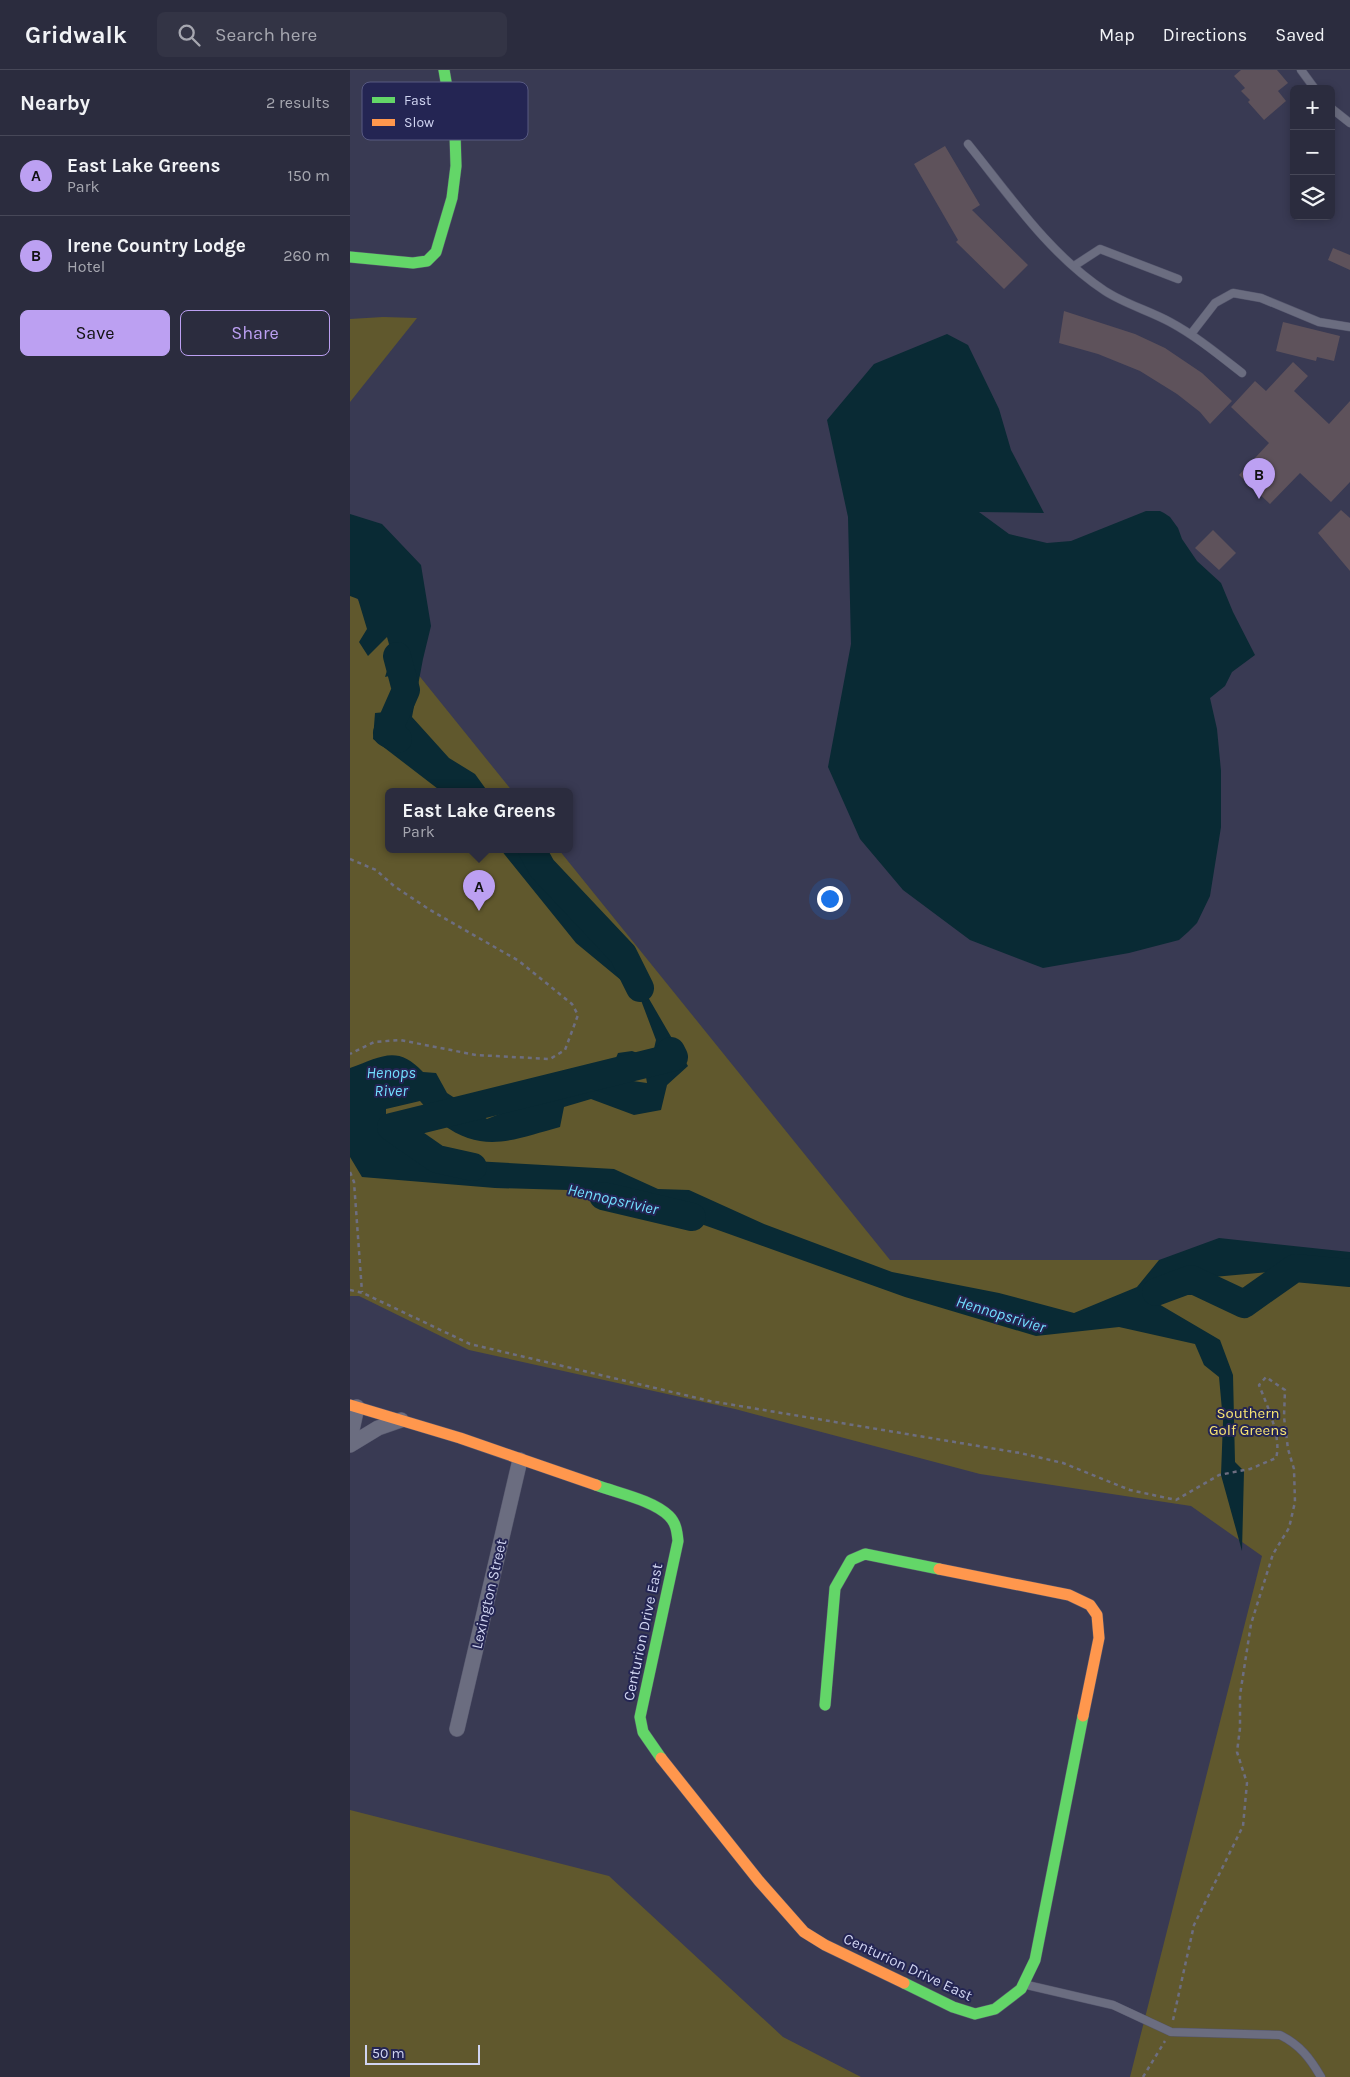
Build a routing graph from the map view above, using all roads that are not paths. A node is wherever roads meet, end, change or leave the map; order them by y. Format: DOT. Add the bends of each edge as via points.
graph roads {
  1 [pos="1301,70"];
  2 [pos="1313,85"];
  3 [pos="1335,111"];
  4 [pos="1350,123"];
  5 [pos="455,140"];
  6 [pos="968,144"];
  7 [pos="350,257"];
  8 [pos="1074,266"];
  9 [pos="1178,279"];
  10 [pos="1350,327"];
  11 [pos="1192,334"];
  12 [pos="1242,373"];
  13 [pos="353,1406"];
  14 [pos="402,1420"];
  15 [pos="350,1439"];
  16 [pos="350,1446"];
  17 [pos="520,1460"];
  18 [pos="825,1704"];
  19 [pos="457,1729"];
  20 [pos="1025,1984"];
  21 [pos="1321,2077"];
  1 -- 2 [label="lane"];
  3 -- 4 [label="lane"];
  5 -- 7 [label="street" via="452,198 436,252 427,260 413,264"];
  6 -- 8 [label="lane" via="1041,235"];
  8 -- 9 [label="lane" via="1100,249"];
  8 -- 11 [label="lane" via="1106,292"];
  10 -- 11 [label="lane" via="1319,322 1261,298 1233,293 1215,303"];
  11 -- 12 [label="lane"];
  13 -- 14 [label="street, Centurion Drive East"];
  13 -- 15 [label="street"];
  14 -- 16 [label="street" via="378,1428"];
  14 -- 17 [label="street, Centurion Drive East"];
  17 -- 19 [label="street, Lexington Street"];
  17 -- 20 [label="street, Centurion Drive East" via="649,1504 672,1518 678,1529 678,1541 640,1717 643,1732 657,1754 795,1924 825,1945 967,2012 975,2014 995,2008 1018,1993"];
  18 -- 20 [label="street, Centurion Drive East" via="835,1588 851,1560 865,1554 1070,1595 1090,1604 1098,1614 1099,1638 1049,1892 1035,1960"];
  20 -- 21 [label="lane" via="1112,2005 1171,2032 1280,2035 1296,2043 1310,2057"];
}
